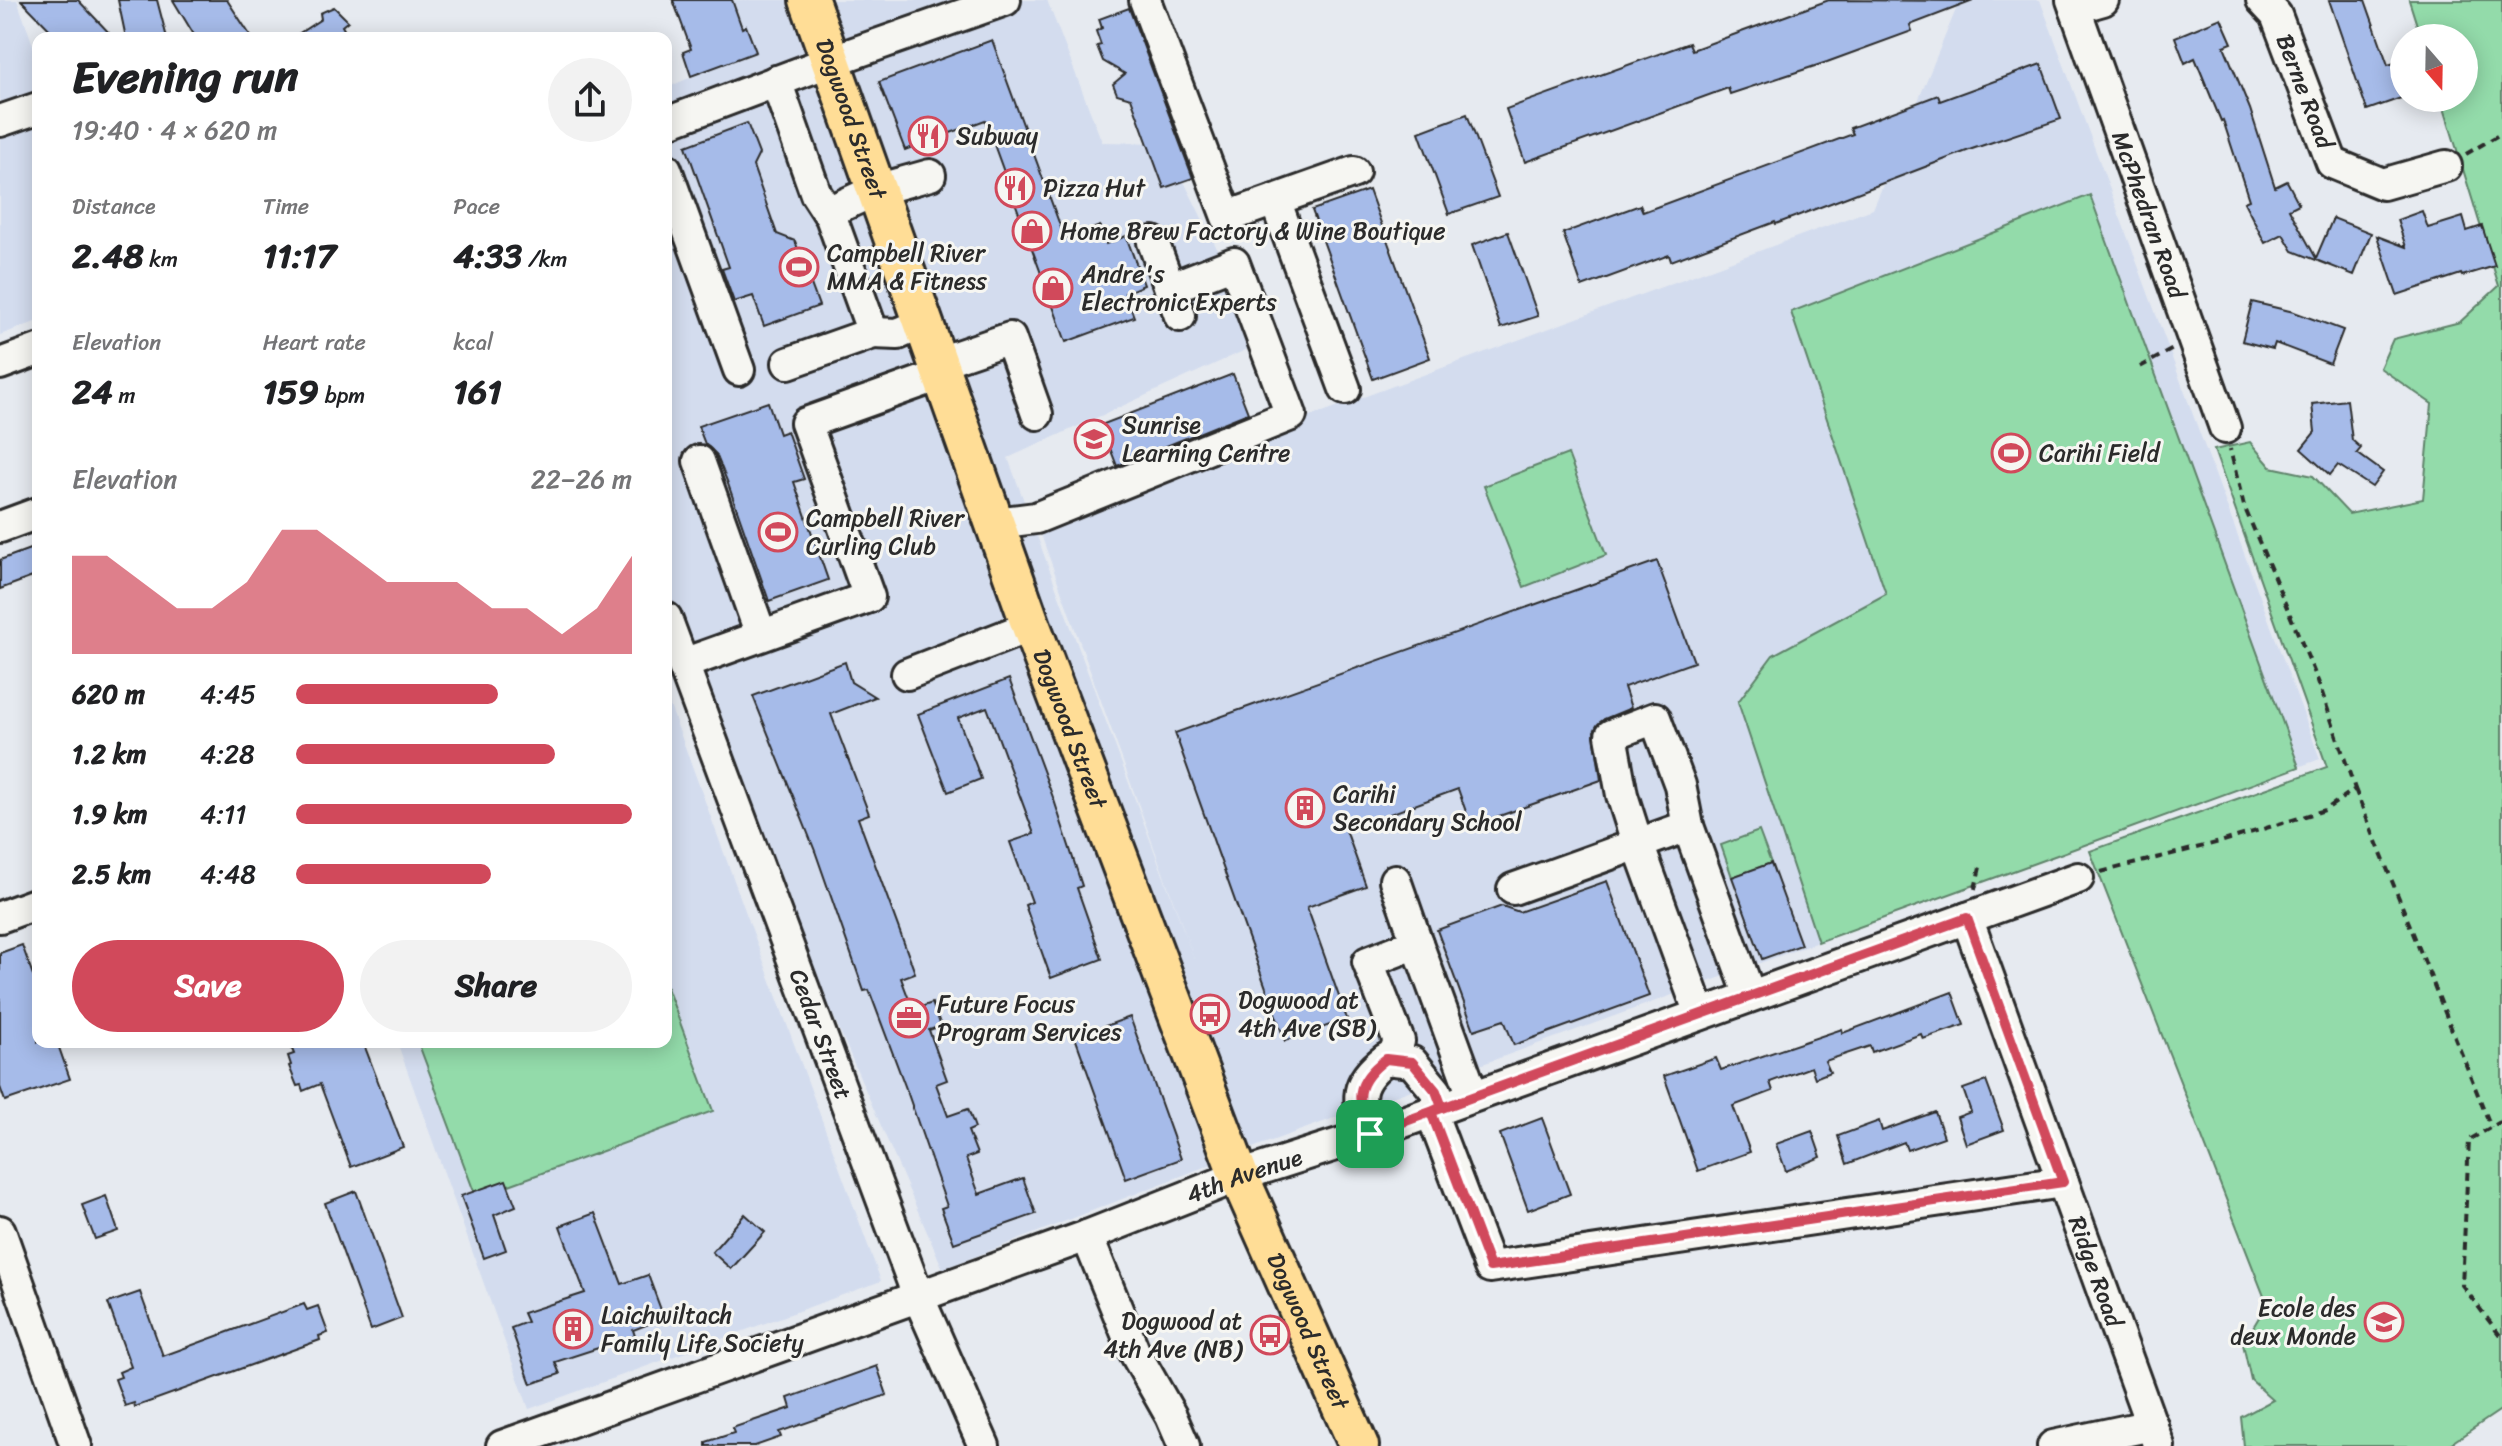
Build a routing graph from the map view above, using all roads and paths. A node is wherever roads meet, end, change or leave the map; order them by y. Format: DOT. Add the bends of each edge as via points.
graph roads {
  1 [pos="809,0"];
  2 [pos="1005,0"];
  3 [pos="1145,0"];
  4 [pos="2262,0"];
  5 [pos="2083,3"];
  6 [pos="972,6"];
  7 [pos="831,61"];
  8 [pos="776,81"];
  9 [pos="32,110"];
  10 [pos="0,121"];
  11 [pos="672,121"];
  12 [pos="2502,133"];
  13 [pos="2446,166"];
  14 [pos="1354,172"];
  15 [pos="930,175"];
  16 [pos="672,186"];
  17 [pos="876,190"];
  18 [pos="1275,200"];
  19 [pos="828,212"];
  20 [pos="1153,242"];
  21 [pos="923,323"];
  22 [pos="873,333"];
  23 [pos="2193,339"];
  24 [pos="32,352"];
  25 [pos="788,363"];
  26 [pos="0,364"];
  27 [pos="2140,367"];
  28 [pos="940,369"];
  29 [pos="739,370"];
  30 [pos="1345,389"];
  31 [pos="1037,414"];
  32 [pos="2225,428"];
  33 [pos="699,461"];
  34 [pos="32,515"];
  35 [pos="995,523"];
  36 [pos="0,527"];
  37 [pos="1031,626"];
  38 [pos="672,634"];
  39 [pos="761,635"];
  40 [pos="683,664"];
  41 [pos="907,674"];
  42 [pos="2355,789"];
  43 [pos="1688,826"];
  44 [pos="1638,844"];
  45 [pos="2078,878"];
  46 [pos="1395,880"];
  47 [pos="1513,889"];
  48 [pos="32,905"];
  49 [pos="0,917"];
  50 [pos="1967,918"];
  51 [pos="1417,943"];
  52 [pos="1750,996"];
  53 [pos="1700,1014"];
  54 [pos="1386,1059"];
  55 [pos="1473,1096"];
  56 [pos="1436,1110"];
  57 [pos="2502,1121"];
  58 [pos="2491,1127"];
  59 [pos="1370,1134"];
  60 [pos="1239,1176"];
  61 [pos="2063,1182"];
  62 [pos="0,1231"];
  63 [pos="1087,1236"];
  64 [pos="918,1296"];
  65 [pos="2502,1338"];
  66 [pos="2155,1436"];
  67 [pos="76,1446"];
  68 [pos="502,1446"];
  69 [pos="984,1446"];
  70 [pos="1184,1446"];
  71 [pos="1359,1446"];
  72 [pos="2053,1446"];
  1 -- 7 [label="main road, Dogwood Street"];
  2 -- 6 [label="street"];
  3 -- 18 [label="street" via="1227,217"];
  4 -- 13 [label="street, Berne Road" via="2276,15 2332,163 2383,184"];
  5 -- 23 [label="street, McPhedran Road"];
  6 -- 7 [label="street"];
  7 -- 8 [label="street"];
  7 -- 17 [label="main road, Dogwood Street"];
  8 -- 11 [label="street"];
  8 -- 19 [label="street" via="816,194"];
  9 -- 10 [label="street"];
  12 -- 13 [label="path"];
  14 -- 18 [label="street"];
  15 -- 17 [label="street"];
  16 -- 29 [label="street"];
  17 -- 19 [label="street"];
  17 -- 21 [label="main road, Dogwood Street"];
  18 -- 30 [label="street"];
  19 -- 22 [label="street"];
  20 -- 35 [label="street" via="1175,302 1234,263 1291,415 1036,518"];
  21 -- 22 [label="street" via="898,334"];
  21 -- 28 [label="main road, Dogwood Street"];
  22 -- 25 [label="street"];
  23 -- 27 [label="path"];
  23 -- 32 [label="street, McPhedran Road"];
  24 -- 26 [label="street"];
  28 -- 31 [label="street" via="1010,338"];
  28 -- 35 [label="main road, Dogwood Street"];
  28 -- 39 [label="street" via="806,423 869,597"];
  32 -- 42 [label="path" via="2244,506 2318,681"];
  33 -- 39 [label="street"];
  34 -- 36 [label="street"];
  35 -- 37 [label="main road, Dogwood Street"];
  37 -- 41 [label="street"];
  37 -- 60 [label="main road, Dogwood Street"];
  38 -- 40 [label="street, Cedar Street"];
  39 -- 40 [label="street"];
  40 -- 64 [label="street, Cedar Street"];
  42 -- 45 [label="path" via="2325,810"];
  42 -- 58 [label="path"];
  43 -- 44 [label="street"];
  43 -- 44 [label="street" via="1680,785 1655,718 1611,735"];
  43 -- 52 [label="street"];
  44 -- 47 [label="street"];
  44 -- 53 [label="street"];
  45 -- 50 [label="street, 4th Avenue"];
  46 -- 51 [label="street"];
  48 -- 49 [label="street"];
  50 -- 52 [label="street, 4th Avenue"];
  50 -- 61 [label="street, Ridge Road"];
  51 -- 54 [label="street" via="1368,962 1399,1041"];
  51 -- 55 [label="street"];
  52 -- 53 [label="street, 4th Avenue"];
  53 -- 55 [label="street, 4th Avenue"];
  54 -- 56 [label="street" via="1412,1062 1436,1091"];
  54 -- 59 [label="street" via="1367,1073 1360,1092"];
  55 -- 56 [label="street, 4th Avenue"];
  56 -- 59 [label="street, 4th Avenue"];
  56 -- 61 [label="street" via="1490,1267"];
  57 -- 58 [label="path"];
  58 -- 65 [label="path" via="2469,1140 2462,1285"];
  59 -- 60 [label="street, 4th Avenue"];
  60 -- 63 [label="street, 4th Avenue"];
  60 -- 71 [label="main road, Dogwood Street"];
  61 -- 66 [label="street, Ridge Road"];
  62 -- 67 [label="street"];
  63 -- 64 [label="street, 4th Avenue"];
  63 -- 70 [label="street" via="1134,1351"];
  64 -- 68 [label="street, 4th Avenue"];
  64 -- 69 [label="street, Cedar Street"];
  66 -- 72 [label="street"];
}
